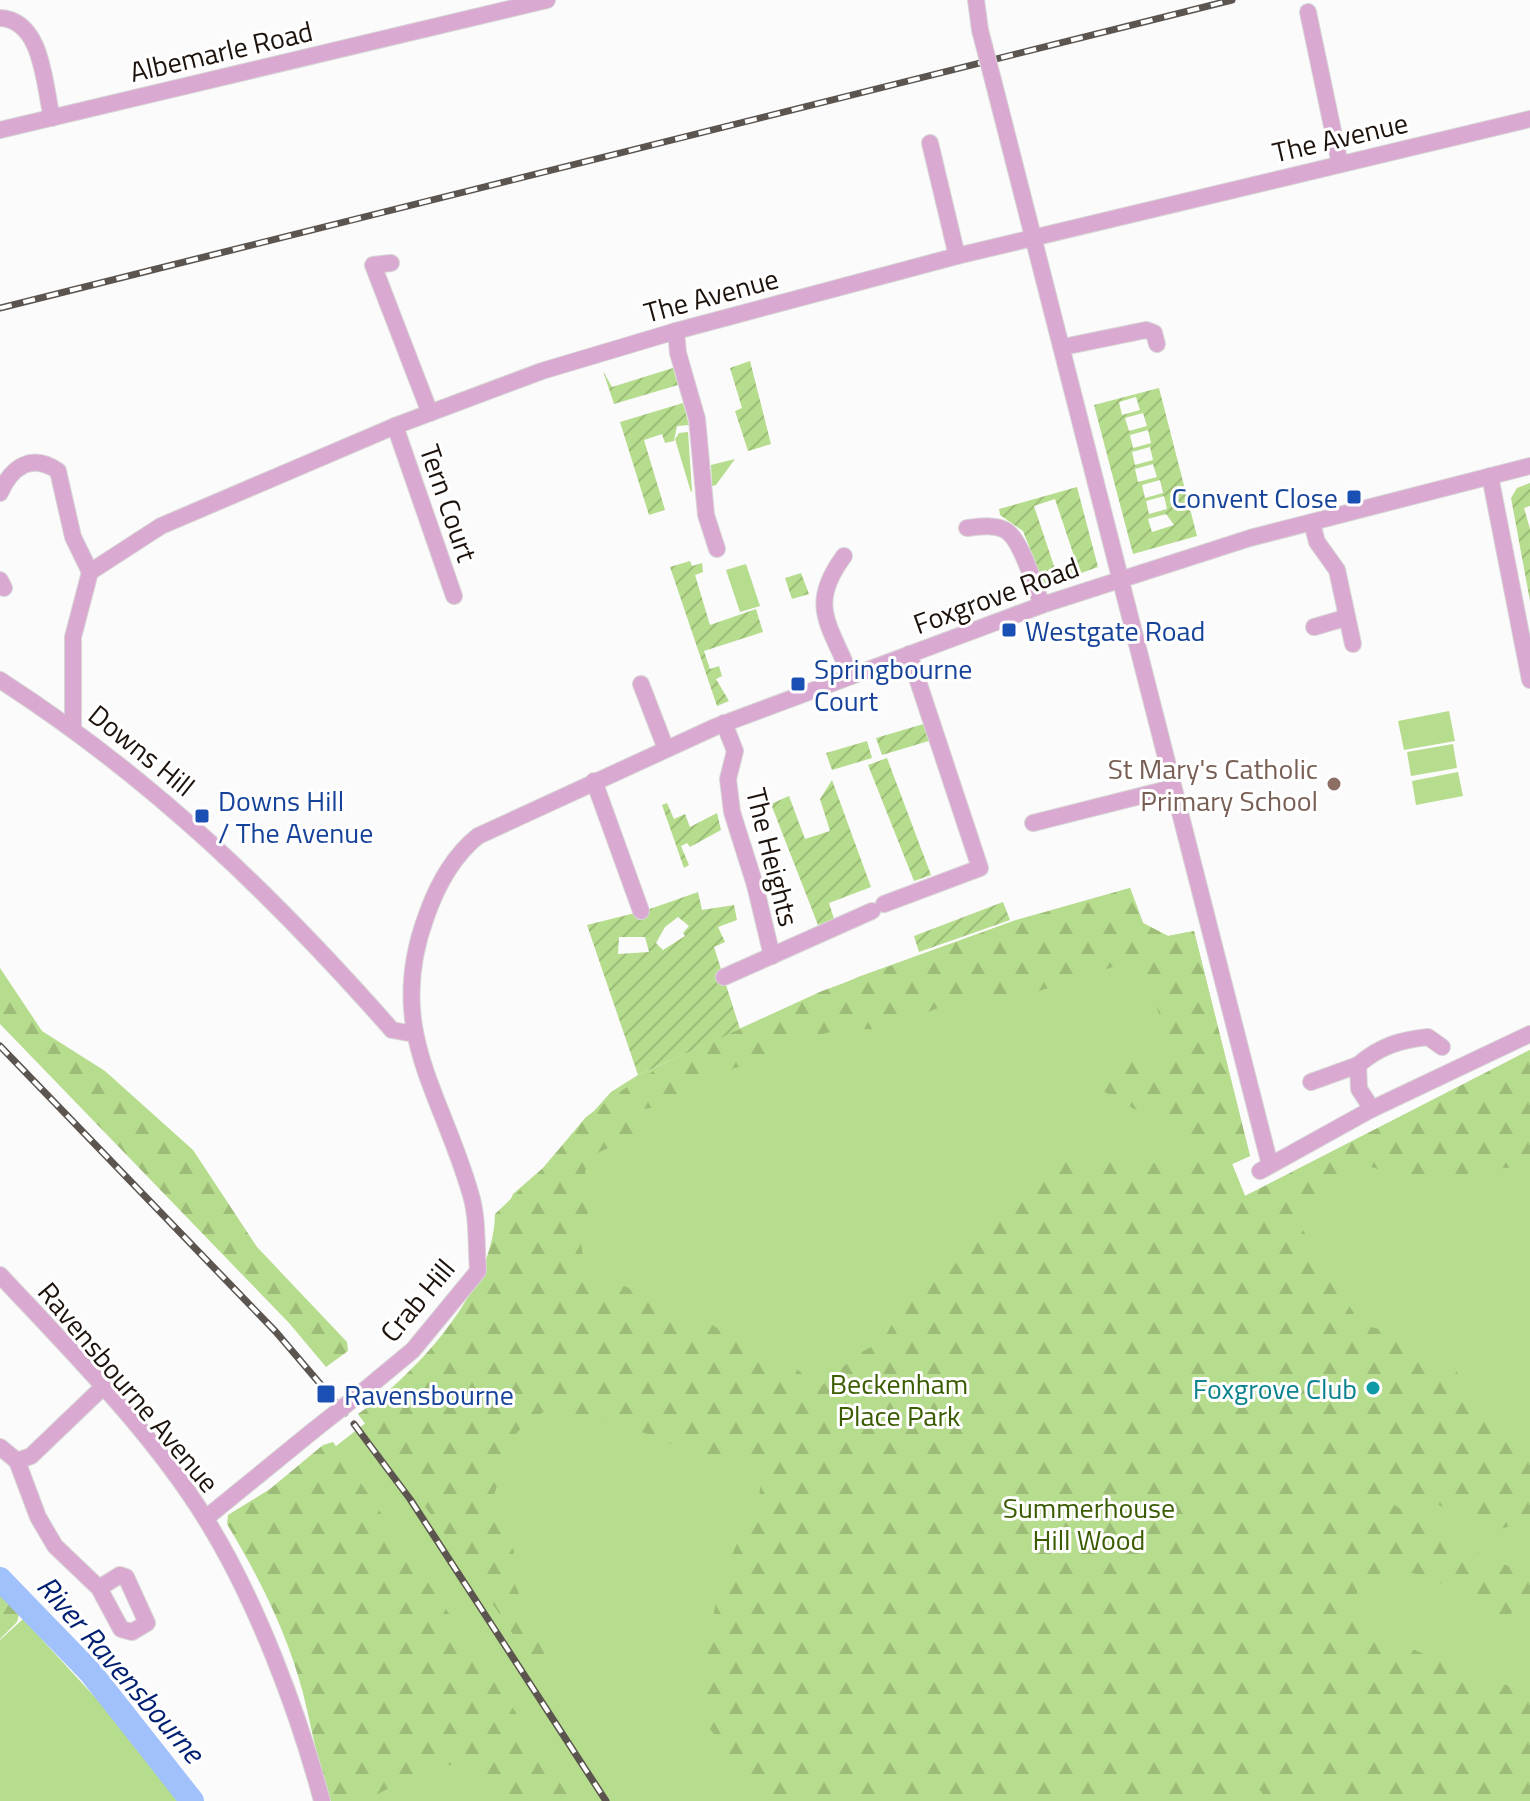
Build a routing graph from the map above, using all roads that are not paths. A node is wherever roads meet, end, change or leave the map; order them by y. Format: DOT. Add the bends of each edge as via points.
graph roads {
  1 [pos="547,0"];
  2 [pos="976,0"];
  3 [pos="519,3"];
  4 [pos="1308,12"];
  5 [pos="0,18"];
  6 [pos="52,118"];
  7 [pos="1530,119"];
  8 [pos="0,130"];
  9 [pos="930,143"];
  10 [pos="1340,164"];
  11 [pos="1035,239"];
  12 [pos="957,256"];
  13 [pos="391,263"];
  14 [pos="676,331"];
  15 [pos="1157,344"];
  16 [pos="1063,347"];
  17 [pos="430,413"];
  18 [pos="395,426"];
  19 [pos="1530,466"];
  20 [pos="1490,476"];
  21 [pos="0,493"];
  22 [pos="1312,523"];
  23 [pos="967,528"];
  24 [pos="717,549"];
  25 [pos="844,556"];
  26 [pos="90,572"];
  27 [pos="1121,578"];
  28 [pos="454,596"];
  29 [pos="1042,605"];
  30 [pos="1345,618"];
  31 [pos="1314,627"];
  32 [pos="1353,644"];
  33 [pos="909,654"];
  34 [pos="850,675"];
  35 [pos="0,680"];
  36 [pos="1530,680"];
  37 [pos="641,684"];
  38 [pos="724,723"];
  39 [pos="73,727"];
  40 [pos="666,749"];
  41 [pos="594,781"];
  42 [pos="1172,788"];
  43 [pos="1033,823"];
  44 [pos="641,911"];
  45 [pos="772,956"];
  46 [pos="724,977"];
  47 [pos="414,1034"];
  48 [pos="1530,1034"];
  49 [pos="1442,1047"];
  50 [pos="1358,1065"];
  51 [pos="1311,1082"];
  52 [pos="1372,1109"];
  53 [pos="0,1275"];
  54 [pos="102,1388"];
  55 [pos="0,1447"];
  56 [pos="17,1461"];
  57 [pos="206,1518"];
  58 [pos="99,1588"];
  59 [pos="322,1801"];
  1 -- 3 [label="street, Albemarle Road"];
  2 -- 11 [label="street, bridge"];
  3 -- 6 [label="street, Albemarle Road"];
  4 -- 10 [label="street"];
  5 -- 6 [label="street" via="12,19 29,32"];
  6 -- 8 [label="street, Albemarle Road"];
  7 -- 10 [label="street, The Avenue"];
  9 -- 12 [label="street"];
  10 -- 11 [label="street, The Avenue"];
  11 -- 12 [label="street, The Avenue"];
  11 -- 16 [label="street"];
  12 -- 14 [label="street, The Avenue"];
  13 -- 17 [label="street" via="373,265"];
  14 -- 17 [label="street, The Avenue" via="542,371"];
  14 -- 24 [label="street" via="697,419 706,515"];
  15 -- 16 [label="street" via="1154,333 1146,330"];
  16 -- 27 [label="street"];
  17 -- 18 [label="street, The Avenue"];
  18 -- 26 [label="street, The Avenue" via="161,526"];
  18 -- 28 [label="street, Tern Court"];
  19 -- 20 [label="street, Foxgrove Road"];
  20 -- 22 [label="street, Foxgrove Road"];
  20 -- 36 [label="street"];
  21 -- 26 [label="street" via="6,479 25,462 40,461 58,471 73,537"];
  22 -- 27 [label="street, Foxgrove Road"];
  22 -- 30 [label="street" via="1317,542 1337,570"];
  23 -- 29 [label="street" via="991,526 1015,539"];
  25 -- 34 [label="street" via="830,576 823,602"];
  26 -- 39 [label="street" via="73,637"];
  27 -- 29 [label="street, Foxgrove Road"];
  27 -- 42 [label="street"];
  29 -- 33 [label="street, Foxgrove Road"];
  30 -- 31 [label="street"];
  30 -- 32 [label="street"];
  33 -- 34 [label="street, Foxgrove Road"];
  33 -- 45 [label="street, The Heights" via="980,868"];
  34 -- 38 [label="street, Foxgrove Road"];
  35 -- 39 [label="street, Downs Hill"];
  37 -- 40 [label="street"];
  38 -- 40 [label="street, Foxgrove Road"];
  38 -- 45 [label="street, The Heights" via="735,751 728,779 732,812"];
  39 -- 47 [label="street, Downs Hill" via="239,865 392,1030"];
  40 -- 41 [label="street, Foxgrove Road"];
  41 -- 44 [label="street"];
  41 -- 47 [label="street, Foxgrove Road" via="500,823 459,851 420,933 409,993"];
  42 -- 43 [label="street"];
  42 -- 52 [label="street" via="1265,1168"];
  45 -- 46 [label="street, The Heights"];
  47 -- 57 [label="street, Crab Hill, bridge" via="471,1193 478,1271 413,1350"];
  48 -- 52 [label="street"];
  49 -- 50 [label="street" via="1428,1037 1401,1040"];
  50 -- 51 [label="street"];
  50 -- 52 [label="street" via="1359,1089"];
  53 -- 54 [label="street, Ravensbourne Avenue"];
  54 -- 56 [label="street" via="31,1456"];
  54 -- 57 [label="street, Ravensbourne Avenue"];
  55 -- 56 [label="street"];
  56 -- 58 [label="street" via="55,1546"];
  57 -- 59 [label="street, Ravensbourne Avenue" via="279,1669"];
}
